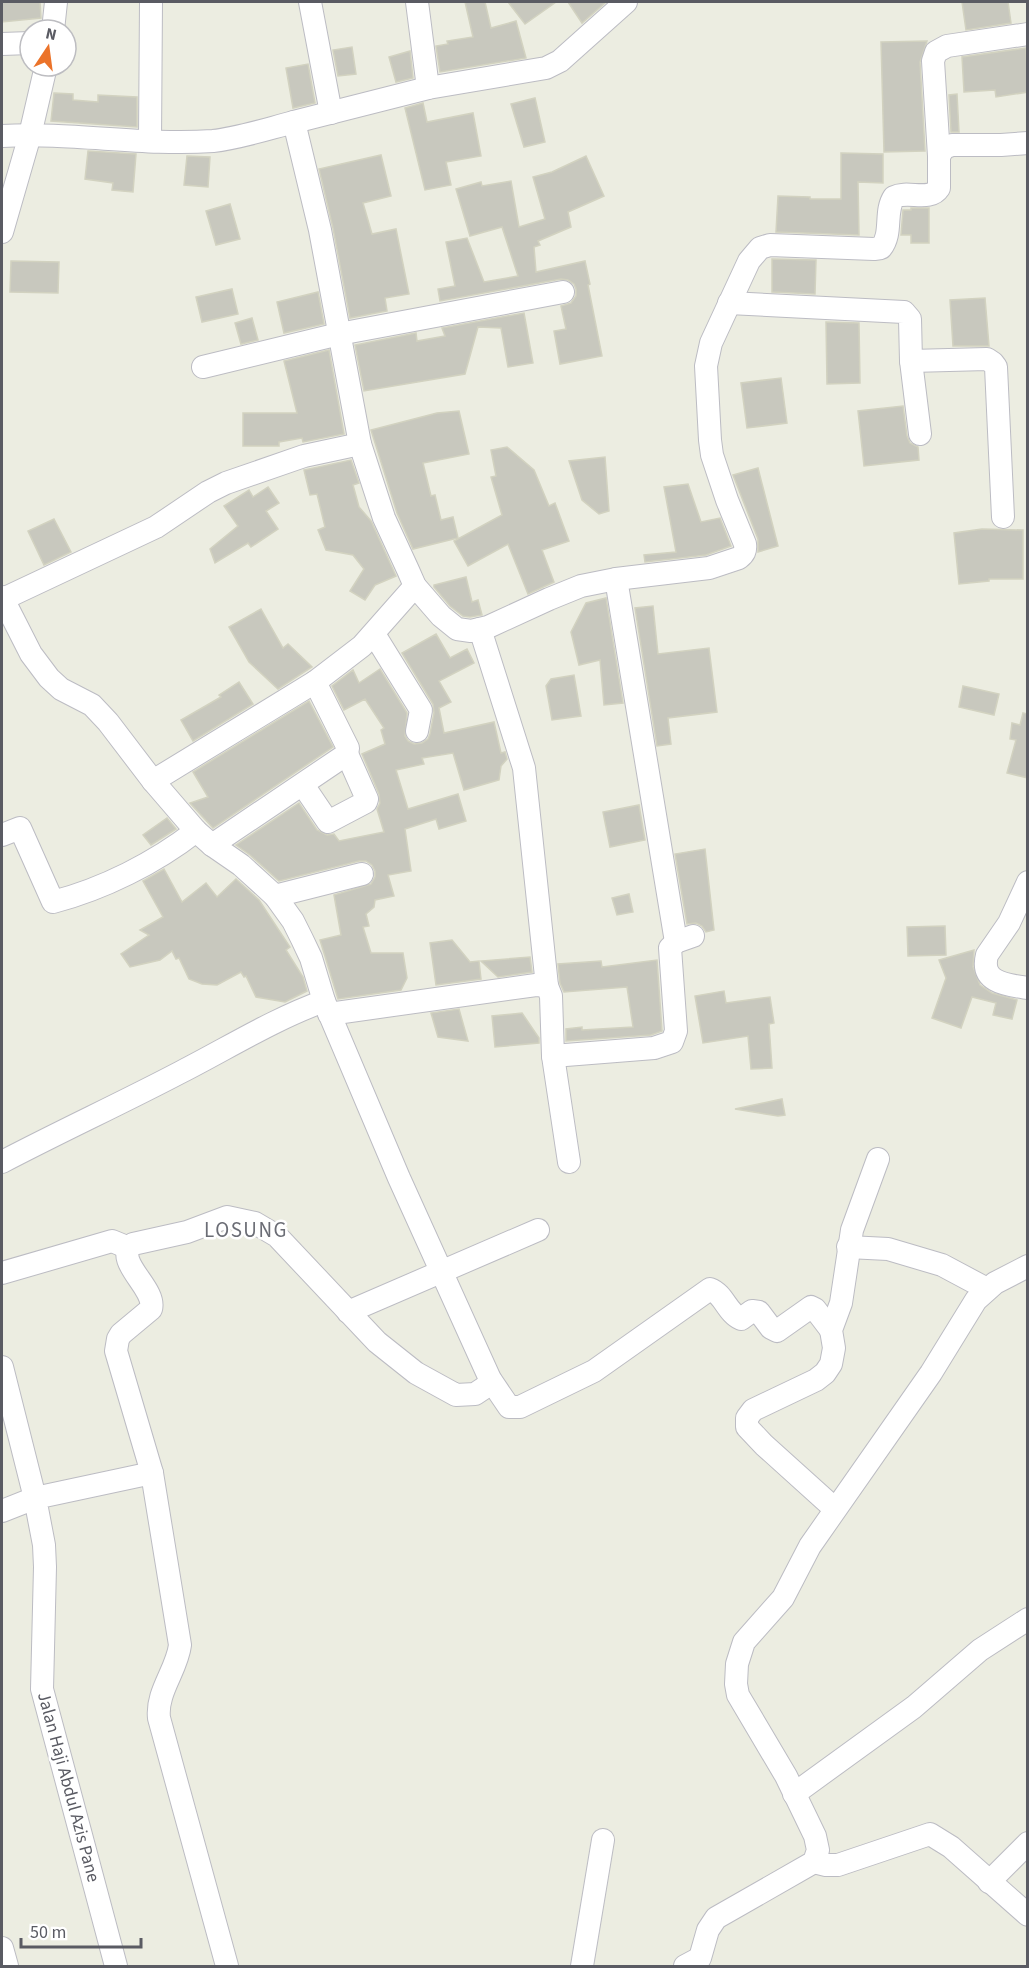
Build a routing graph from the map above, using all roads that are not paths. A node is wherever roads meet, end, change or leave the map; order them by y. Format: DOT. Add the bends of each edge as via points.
graph roads {
  1 [pos="56,2"];
  2 [pos="152,2"];
  3 [pos="310,2"];
  4 [pos="417,2"];
  5 [pos="627,2"];
  6 [pos="54,18"];
  7 [pos="1028,34"];
  8 [pos="18,43"];
  9 [pos="2,44"];
  10 [pos="43,78"];
  11 [pos="428,88"];
  12 [pos="331,113"];
  13 [pos="294,122"];
  14 [pos="30,135"];
  15 [pos="2,136"];
  16 [pos="150,140"];
  17 [pos="1028,143"];
  18 [pos="939,156"];
  19 [pos="2,232"];
  20 [pos="563,292"];
  21 [pos="729,303"];
  22 [pos="339,334"];
  23 [pos="911,361"];
  24 [pos="203,367"];
  25 [pos="920,434"];
  26 [pos="360,444"];
  27 [pos="1003,517"];
  28 [pos="616,579"];
  29 [pos="415,586"];
  30 [pos="2,598"];
  31 [pos="480,629"];
  32 [pos="374,634"];
  33 [pos="315,682"];
  34 [pos="417,731"];
  35 [pos="347,754"];
  36 [pos="153,781"];
  37 [pos="303,785"];
  38 [pos="2,835"];
  39 [pos="204,838"];
  40 [pos="362,874"];
  41 [pos="1028,882"];
  42 [pos="275,896"];
  43 [pos="547,986"];
  44 [pos="1028,988"];
  45 [pos="327,1007"];
  46 [pos="554,1056"];
  47 [pos="878,1159"];
  48 [pos="2,1162"];
  49 [pos="569,1162"];
  50 [pos="538,1230"];
  51 [pos="849,1247"];
  52 [pos="129,1248"];
  53 [pos="1028,1266"];
  54 [pos="2,1273"];
  55 [pos="441,1273"];
  56 [pos="987,1289"];
  57 [pos="348,1312"];
  58 [pos="831,1330"];
  59 [pos="2,1367"];
  60 [pos="490,1379"];
  61 [pos="152,1473"];
  62 [pos="35,1498"];
  63 [pos="835,1509"];
  64 [pos="2,1511"];
  65 [pos="1028,1619"];
  66 [pos="794,1794"];
  67 [pos="603,1840"];
  68 [pos="1028,1843"];
  69 [pos="814,1862"];
  70 [pos="989,1882"];
  71 [pos="1028,1915"];
  72 [pos="2,1948"];
  73 [pos="7,1966"];
  74 [pos="116,1966"];
  75 [pos="227,1966"];
  76 [pos="582,1966"];
  77 [pos="685,1966"];
  1 -- 6 [label="street"];
  2 -- 16 [label="street"];
  3 -- 12 [label="street"];
  4 -- 11 [label="street"];
  5 -- 11 [label="street" via="560,61 546,68"];
  7 -- 18 [label="street" via="946,46 936,52 933,61"];
  8 -- 9 [label="street"];
  10 -- 14 [label="street"];
  11 -- 12 [label="street"];
  12 -- 13 [label="street"];
  13 -- 16 [label="street" via="226,139"];
  13 -- 22 [label="street" via="320,230"];
  14 -- 15 [label="street"];
  14 -- 16 [label="street"];
  14 -- 19 [label="street"];
  17 -- 18 [label="street" via="952,145"];
  18 -- 21 [label="street" via="938,191 931,195 894,197 881,248 765,246 749,261"];
  20 -- 22 [label="street"];
  21 -- 23 [label="street" via="900,310 910,319"];
  21 -- 28 [label="street" via="707,358 710,440 745,552 739,558 709,568"];
  22 -- 24 [label="street"];
  22 -- 26 [label="street"];
  23 -- 25 [label="street"];
  23 -- 27 [label="street" via="987,358 996,368"];
  26 -- 29 [label="street" via="384,518"];
  26 -- 30 [label="street" via="304,456 226,483 156,527"];
  28 -- 31 [label="street" via="581,586"];
  28 -- 46 [label="street" via="685,939 671,945 669,952 675,1039 654,1048"];
  29 -- 31 [label="street" via="457,629"];
  29 -- 32 [label="street"];
  30 -- 36 [label="street" via="42,669 61,689 97,710"];
  31 -- 43 [label="street" via="524,768"];
  32 -- 33 [label="street"];
  32 -- 34 [label="street" via="422,710"];
  33 -- 35 [label="street" via="348,748"];
  33 -- 36 [label="street"];
  35 -- 37 [label="street"];
  35 -- 37 [label="street" via="366,802 328,822"];
  36 -- 39 [label="street"];
  37 -- 39 [label="street"];
  38 -- 39 [label="street" via="20,828 52,902"];
  39 -- 42 [label="street"];
  40 -- 42 [label="street"];
  41 -- 44 [label="street" via="986,960 987,971 995,980"];
  42 -- 45 [label="street" via="293,921 311,958"];
  43 -- 45 [label="street"];
  43 -- 46 [label="street"];
  45 -- 48 [label="street" via="280,1018"];
  45 -- 55 [label="street"];
  46 -- 49 [label="street"];
  47 -- 51 [label="street"];
  50 -- 55 [label="street"];
  51 -- 56 [label="street" via="888,1249 942,1265"];
  51 -- 58 [label="street" via="841,1304"];
  52 -- 54 [label="street" via="112,1241"];
  52 -- 57 [label="street" via="227,1217 255,1223 278,1236"];
  52 -- 61 [label="street" via="127,1255 152,1305 121,1334 116,1351"];
  53 -- 56 [label="street"];
  55 -- 57 [label="street"];
  55 -- 60 [label="street"];
  56 -- 63 [label="street"];
  57 -- 60 [label="street" via="398,1360 447,1391 456,1395 476,1394"];
  58 -- 60 [label="street" via="815,1309 777,1330 759,1312 752,1311 741,1319 710,1289 594,1371 520,1407 509,1407"];
  58 -- 63 [label="street" via="834,1348 825,1373 753,1410 747,1427"];
  59 -- 62 [label="street, Jalan Haji Abdul Azis Pane"];
  61 -- 62 [label="street"];
  61 -- 75 [label="street" via="180,1645 159,1703 159,1718"];
  62 -- 64 [label="street"];
  62 -- 74 [label="street, Jalan Haji Abdul Azis Pane" via="45,1567 42,1689"];
  63 -- 66 [label="street" via="783,1598 744,1642 737,1664 738,1695"];
  65 -- 66 [label="street" via="980,1650 914,1707"];
  66 -- 69 [label="street" via="815,1836 818,1850"];
  67 -- 76 [label="street"];
  68 -- 70 [label="street"];
  69 -- 70 [label="street" via="838,1865 930,1834 951,1847"];
  69 -- 77 [label="street" via="720,1915 710,1925 700,1958"];
  70 -- 71 [label="street"];
  72 -- 73 [label="street"];
}
